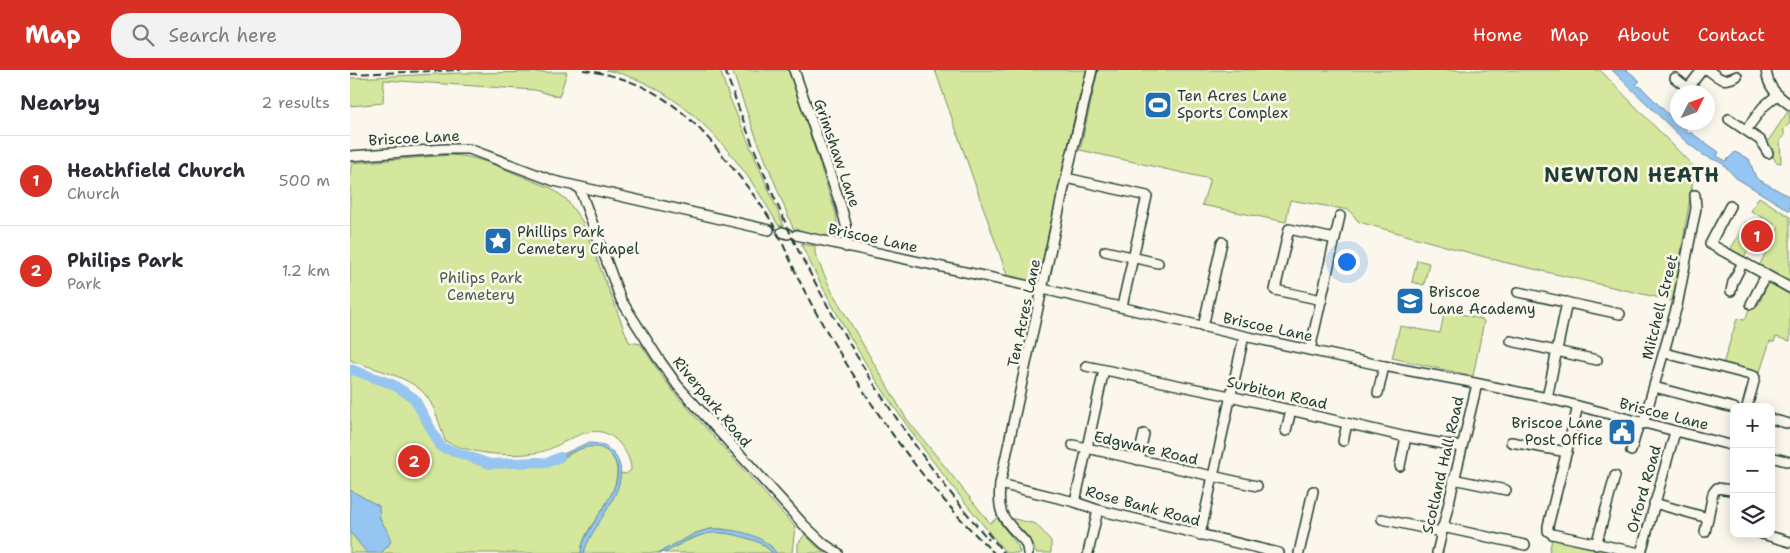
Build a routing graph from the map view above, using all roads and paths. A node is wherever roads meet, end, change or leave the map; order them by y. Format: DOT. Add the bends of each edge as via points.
graph roads {
  1 [pos="794,70"];
  2 [pos="1092,70"];
  3 [pos="1702,70"];
  4 [pos="1708,70"];
  5 [pos="1766,70"];
  6 [pos="1737,76"];
  7 [pos="1675,78"];
  8 [pos="1777,95"];
  9 [pos="1790,105"];
  10 [pos="1729,119"];
  11 [pos="1746,130"];
  12 [pos="1768,153"];
  13 [pos="350,156"];
  14 [pos="1066,178"];
  15 [pos="579,187"];
  16 [pos="1695,195"];
  17 [pos="1730,206"];
  18 [pos="1340,216"];
  19 [pos="769,230"];
  20 [pos="789,234"];
  21 [pos="1335,239"];
  22 [pos="1222,242"];
  23 [pos="846,247"];
  24 [pos="1105,251"];
  25 [pos="1133,257"];
  26 [pos="1743,262"];
  27 [pos="1158,263"];
  28 [pos="1766,275"];
  29 [pos="1790,288"];
  30 [pos="1043,289"];
  31 [pos="1731,291"];
  32 [pos="1518,292"];
  33 [pos="1322,300"];
  34 [pos="1567,302"];
  35 [pos="1751,304"];
  36 [pos="1122,306"];
  37 [pos="1620,314"];
  38 [pos="1203,326"];
  39 [pos="1244,336"];
  40 [pos="1511,341"];
  41 [pos="1310,350"];
  42 [pos="1557,351"];
  43 [pos="1665,353"];
  44 [pos="1597,360"];
  45 [pos="1086,366"];
  46 [pos="1384,366"];
  47 [pos="1104,370"];
  48 [pos="1476,384"];
  49 [pos="1654,387"];
  50 [pos="1378,393"];
  51 [pos="1230,396"];
  52 [pos="1547,398"];
  53 [pos="1748,403"];
  54 [pos="1578,406"];
  55 [pos="1730,407"];
  56 [pos="1291,410"];
  57 [pos="1775,420"];
  58 [pos="1641,423"];
  59 [pos="1348,424"];
  60 [pos="1790,424"];
  61 [pos="1286,431"];
  62 [pos="1675,432"];
  63 [pos="1144,434"];
  64 [pos="1406,437"];
  65 [pos="1343,441"];
  66 [pos="1511,442"];
  67 [pos="1073,445"];
  68 [pos="1730,445"];
  69 [pos="1461,447"];
  70 [pos="1087,448"];
  71 [pos="1631,451"];
  72 [pos="1567,452"];
  73 [pos="1775,458"];
  74 [pos="1138,460"];
  75 [pos="1790,462"];
  76 [pos="1400,466"];
  77 [pos="1615,476"];
  78 [pos="1213,477"];
  79 [pos="1453,479"];
  80 [pos="1000,484"];
  81 [pos="1257,486"];
  82 [pos="1506,490"];
  83 [pos="1730,490"];
  84 [pos="1313,491"];
  85 [pos="1075,502"];
  86 [pos="1654,503"];
  87 [pos="1098,510"];
  88 [pos="1708,518"];
  89 [pos="1382,519"];
  90 [pos="1441,529"];
  91 [pos="1704,532"];
  92 [pos="1200,535"];
  93 [pos="1775,538"];
  94 [pos="1790,542"];
  95 [pos="1525,545"];
  96 [pos="1596,545"];
  97 [pos="838,553"];
  98 [pos="1028,553"];
  99 [pos="1088,553"];
  100 [pos="1279,553"];
  101 [pos="1299,553"];
  102 [pos="1437,553"];
  103 [pos="1640,553"];
  1 -- 23 [label="street, Grimshaw Lane" via="841,206 846,224"];
  2 -- 14 [label="street, Ten Acres Lane"];
  3 -- 7 [label="street" via="1688,88"];
  4 -- 6 [label="street" via="1722,80"];
  5 -- 8 [label="street" via="1768,83"];
  8 -- 9 [label="street"];
  8 -- 11 [label="street" via="1763,107"];
  10 -- 11 [label="street"];
  11 -- 12 [label="street" via="1760,140"];
  13 -- 15 [label="street, Briscoe Lane" via="469,149"];
  14 -- 25 [label="street" via="1147,196"];
  14 -- 30 [label="street, Ten Acres Lane"];
  15 -- 19 [label="street, Briscoe Lane"];
  15 -- 97 [label="street, Riverpark Road" via="622,300 672,379 804,525"];
  16 -- 43 [label="street, Mitchell Street" via="1695,217"];
  17 -- 26 [label="street" via="1710,244"];
  18 -- 21 [label="street"];
  20 -- 23 [label="street, Briscoe Lane"];
  21 -- 33 [label="street"];
  21 -- 33 [label="street" via="1289,229 1275,290"];
  22 -- 38 [label="street"];
  23 -- 30 [label="street, Briscoe Lane"];
  24 -- 25 [label="street"];
  25 -- 27 [label="street"];
  25 -- 36 [label="street"];
  26 -- 28 [label="street"];
  26 -- 31 [label="street"];
  28 -- 29 [label="street"];
  28 -- 35 [label="street"];
  30 -- 36 [label="street, Briscoe Lane"];
  30 -- 80 [label="street, Ten Acres Lane"];
  32 -- 34 [label="street"];
  33 -- 41 [label="street"];
  34 -- 37 [label="street"];
  34 -- 42 [label="street"];
  36 -- 38 [label="street, Briscoe Lane"];
  38 -- 39 [label="street, Briscoe Lane"];
  39 -- 41 [label="street, Briscoe Lane"];
  39 -- 51 [label="street"];
  40 -- 42 [label="street"];
  41 -- 46 [label="street, Briscoe Lane"];
  42 -- 44 [label="street"];
  42 -- 52 [label="street"];
  43 -- 49 [label="street, Mitchell Street"];
  43 -- 53 [label="street" via="1754,376"];
  45 -- 47 [label="street, Surbiton Road"];
  46 -- 48 [label="street, Briscoe Lane"];
  46 -- 50 [label="street"];
  47 -- 51 [label="street, Surbiton Road"];
  47 -- 70 [label="street"];
  48 -- 52 [label="street, Briscoe Lane"];
  48 -- 69 [label="street, Scotland Hall Road"];
  49 -- 55 [label="street"];
  49 -- 58 [label="street, Mitchell Street"];
  51 -- 56 [label="street, Surbiton Road"];
  51 -- 78 [label="street"];
  52 -- 54 [label="street, Briscoe Lane"];
  54 -- 58 [label="street, Briscoe Lane"];
  54 -- 72 [label="street"];
  56 -- 59 [label="street, Surbiton Road"];
  56 -- 61 [label="street"];
  57 -- 60 [label="street"];
  58 -- 62 [label="street, Briscoe Lane"];
  58 -- 71 [label="street, Mitchell Street"];
  59 -- 64 [label="street, Surbiton Road"];
  59 -- 65 [label="street"];
  62 -- 68 [label="street, Briscoe Lane"];
  62 -- 86 [label="street, Orford Road"];
  63 -- 74 [label="street"];
  64 -- 69 [label="street, Surbiton Road"];
  64 -- 76 [label="street"];
  66 -- 72 [label="street"];
  67 -- 70 [label="street, Edgware Road"];
  69 -- 79 [label="street, Scotland Hall Road"];
  70 -- 74 [label="street, Edgware Road"];
  70 -- 85 [label="street"];
  72 -- 96 [label="street" via="1548,531"];
  73 -- 75 [label="street"];
  74 -- 78 [label="street, Edgware Road"];
  77 -- 96 [label="street"];
  78 -- 81 [label="street, Edgware Road"];
  78 -- 92 [label="street"];
  79 -- 82 [label="street"];
  79 -- 90 [label="street, Scotland Hall Road"];
  80 -- 85 [label="street, Rose Bank Road"];
  80 -- 98 [label="street, Ten Acres Lane" via="1000,511"];
  83 -- 88 [label="street" via="1717,488 1713,493"];
  84 -- 101 [label="street"];
  85 -- 87 [label="street, Rose Bank Road"];
  86 -- 88 [label="street"];
  86 -- 103 [label="street, Orford Road"];
  87 -- 92 [label="street, Rose Bank Road"];
  87 -- 99 [label="street"];
  88 -- 91 [label="street"];
  89 -- 90 [label="street"];
  90 -- 95 [label="street"];
  90 -- 102 [label="street, Scotland Hall Road"];
  92 -- 100 [label="street, Rose Bank Road"];
  93 -- 94 [label="street"];
  96 -- 103 [label="street"];
}
